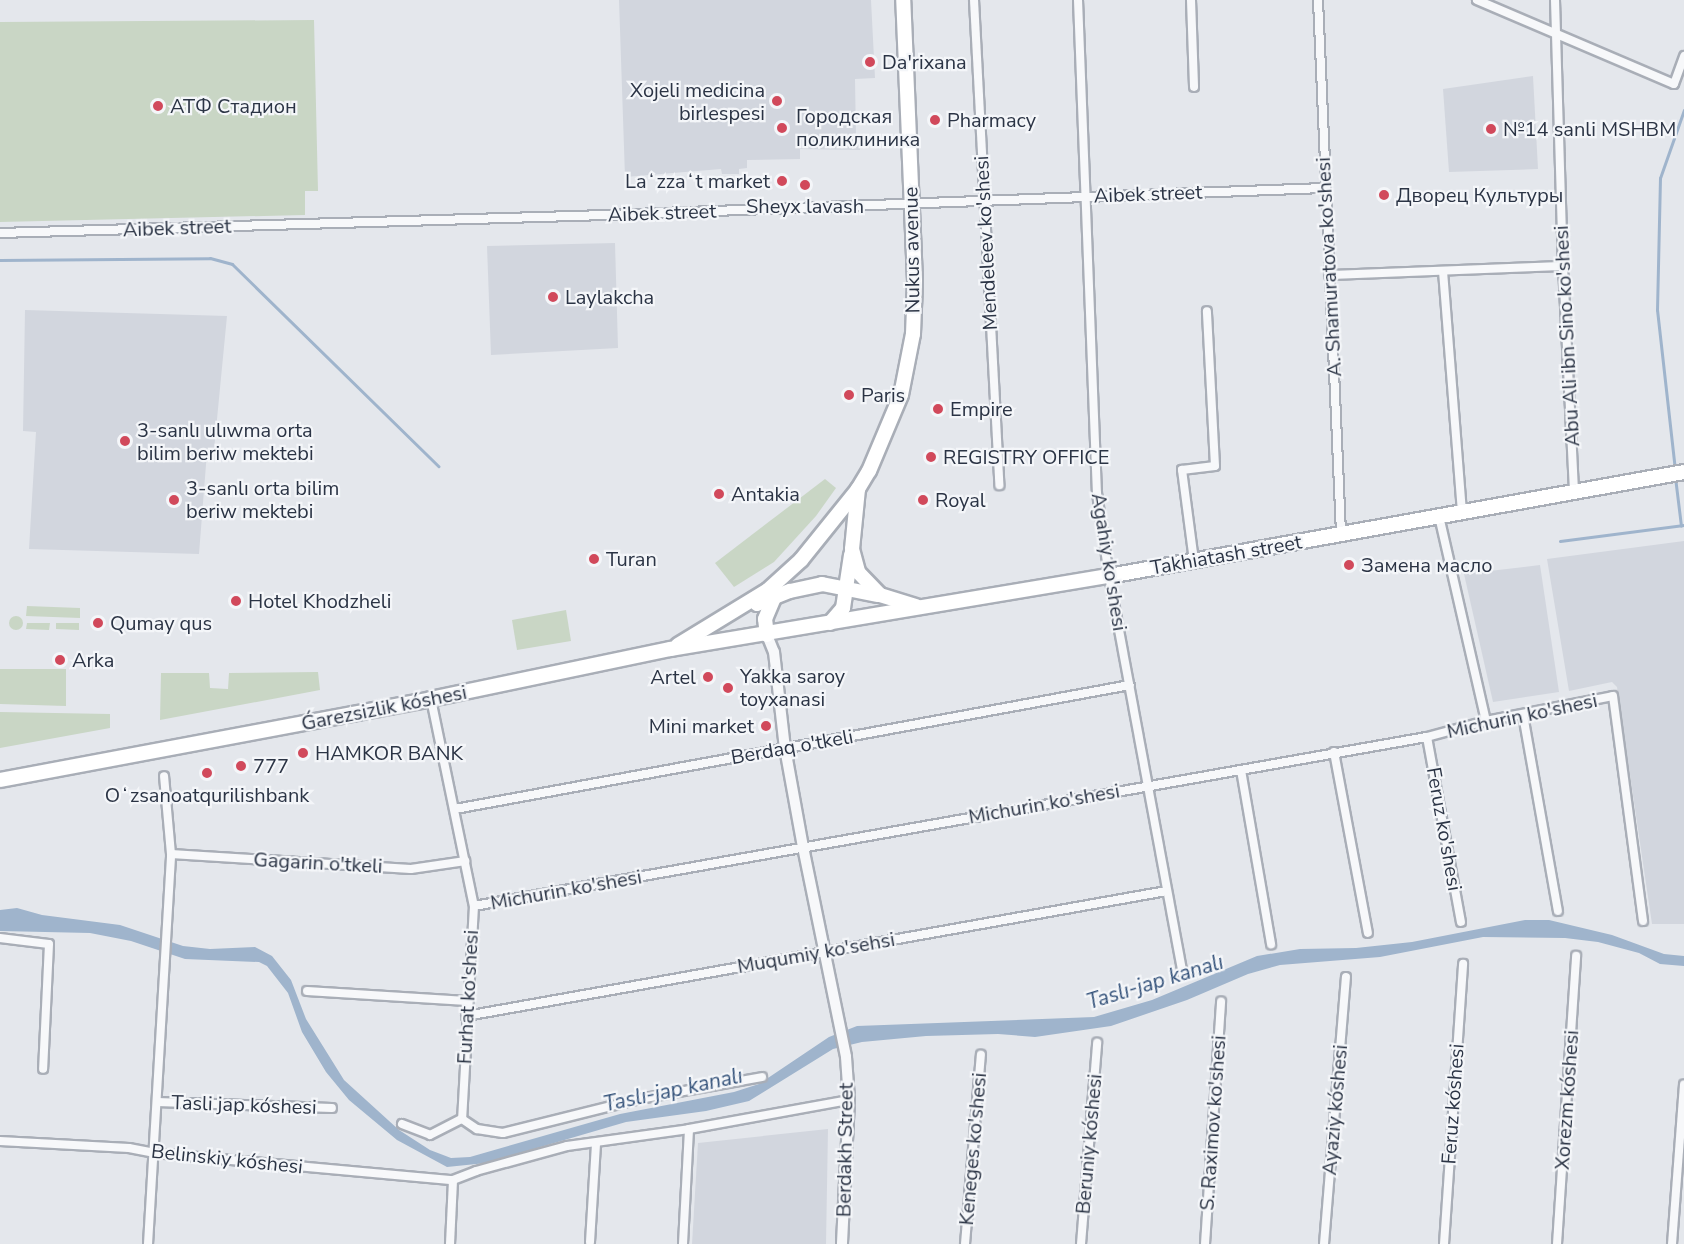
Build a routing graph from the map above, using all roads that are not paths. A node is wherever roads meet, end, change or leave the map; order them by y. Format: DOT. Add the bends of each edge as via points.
graph roads {
  1 [pos="903,0"];
  2 [pos="974,0"];
  3 [pos="1078,0"];
  4 [pos="1191,0"];
  5 [pos="1318,0"];
  6 [pos="1477,0"];
  7 [pos="1554,0"];
  8 [pos="1557,33"];
  9 [pos="1684,56"];
  10 [pos="1194,87"];
  11 [pos="1324,188"];
  12 [pos="1084,196"];
  13 [pos="984,199"];
  14 [pos="913,203"];
  15 [pos="0,233"];
  16 [pos="1563,266"];
  17 [pos="1443,270"];
  18 [pos="1329,275"];
  19 [pos="1207,311"];
  20 [pos="1684,472"];
  21 [pos="999,485"];
  22 [pos="858,489"];
  23 [pos="1574,492"];
  24 [pos="1462,512"];
  25 [pos="1439,516"];
  26 [pos="1341,534"];
  27 [pos="852,549"];
  28 [pos="1194,561"];
  29 [pos="792,567"];
  30 [pos="1109,576"];
  31 [pos="846,588"];
  32 [pos="880,595"];
  33 [pos="774,597"];
  34 [pos="921,608"];
  35 [pos="732,613"];
  36 [pos="830,623"];
  37 [pos="767,635"];
  38 [pos="671,649"];
  39 [pos="1130,686"];
  40 [pos="431,699"];
  41 [pos="1523,715"];
  42 [pos="1486,721"];
  43 [pos="1427,737"];
  44 [pos="785,748"];
  45 [pos="1334,752"];
  46 [pos="1241,770"];
  47 [pos="164,776"];
  48 [pos="0,780"];
  49 [pos="1147,786"];
  50 [pos="454,809"];
  51 [pos="803,848"];
  52 [pos="171,854"];
  53 [pos="465,861"];
  54 [pos="1166,891"];
  55 [pos="474,906"];
  56 [pos="1558,911"];
  57 [pos="1643,921"];
  58 [pos="1461,922"];
  59 [pos="1368,933"];
  60 [pos="0,938"];
  61 [pos="1272,944"];
  62 [pos="823,952"];
  63 [pos="1576,956"];
  64 [pos="1463,964"];
  65 [pos="1183,975"];
  66 [pos="1346,977"];
  67 [pos="307,991"];
  68 [pos="468,1001"];
  69 [pos="1221,1002"];
  70 [pos="466,1016"];
  71 [pos="1097,1043"];
  72 [pos="981,1055"];
  73 [pos="43,1069"];
  74 [pos="762,1077"];
  75 [pos="1684,1084"];
  76 [pos="849,1100"];
  77 [pos="157,1101"];
  78 [pos="332,1108"];
  79 [pos="462,1119"];
  80 [pos="402,1125"];
  81 [pos="689,1129"];
  82 [pos="0,1141"];
  83 [pos="596,1143"];
  84 [pos="154,1153"];
  85 [pos="453,1180"];
  86 [pos="590,1242"];
  87 [pos="148,1244"];
  88 [pos="450,1244"];
  89 [pos="683,1244"];
  90 [pos="842,1244"];
  91 [pos="965,1244"];
  92 [pos="1081,1244"];
  93 [pos="1205,1244"];
  94 [pos="1324,1244"];
  95 [pos="1444,1244"];
  96 [pos="1557,1244"];
  97 [pos="1672,1244"];
  1 -- 14 [label="main road, Nukus avenue"];
  2 -- 13 [label="street, Mendeleev ko'shesi"];
  3 -- 12 [label="street, Agahiy ko'shesi"];
  4 -- 10 [label="street"];
  5 -- 11 [label="street, A. Shamuratova ko'shesi"];
  6 -- 8 [label="street"];
  7 -- 8 [label="street, Abu Ali ibn Sino ko'shesi"];
  8 -- 9 [label="street" via="1674,84"];
  8 -- 16 [label="street, Abu Ali ibn Sino ko'shesi"];
  11 -- 12 [label="street, Aibek street"];
  11 -- 18 [label="street, A. Shamuratova ko'shesi"];
  12 -- 13 [label="street, Aibek street"];
  12 -- 30 [label="street, Agahiy ko'shesi" via="1097,493"];
  13 -- 14 [label="street, Aibek street"];
  13 -- 21 [label="street, Mendeleev ko'shesi"];
  14 -- 15 [label="street, Aibek street"];
  14 -- 22 [label="main road, Nukus avenue" via="913,334 901,395"];
  16 -- 17 [label="street"];
  16 -- 23 [label="street, Abu Ali ibn Sino ko'shesi"];
  17 -- 18 [label="street"];
  17 -- 24 [label="street"];
  18 -- 26 [label="street, A. Shamuratova ko'shesi"];
  19 -- 28 [label="street" via="1215,466 1182,470"];
  20 -- 23 [label="main road, Takhiatash street"];
  22 -- 27 [label="main road"];
  22 -- 29 [label="main road"];
  23 -- 24 [label="main road, Takhiatash street"];
  24 -- 25 [label="main road, Takhiatash street"];
  25 -- 26 [label="main road, Takhiatash street"];
  25 -- 42 [label="street"];
  26 -- 28 [label="main road, Takhiatash street"];
  27 -- 31 [label="main road"];
  27 -- 32 [label="main road" via="858,572"];
  28 -- 30 [label="main road, Takhiatash street"];
  29 -- 33 [label="main road"];
  29 -- 35 [label="main road" via="768,590"];
  30 -- 34 [label="main road, Takhiatash street"];
  30 -- 39 [label="street, Agahiy ko'shesi"];
  31 -- 32 [label="main road"];
  31 -- 33 [label="main road" via="822,584"];
  31 -- 36 [label="main road" via="843,608"];
  32 -- 34 [label="main road"];
  33 -- 35 [label="main road"];
  33 -- 37 [label="main road" via="765,619"];
  34 -- 36 [label="main road, Takhiatash street"];
  35 -- 38 [label="main road"];
  36 -- 37 [label="main road, Takhiatash street"];
  37 -- 38 [label="main road, Ǵarezsizlik kóshesi"];
  37 -- 44 [label="street, Berdakh Street" via="774,652"];
  38 -- 40 [label="main road, Ǵarezsizlik kóshesi"];
  39 -- 44 [label="street, Berdaq o'tkeli"];
  39 -- 49 [label="street, Agahiy ko'shesi"];
  40 -- 48 [label="main road, Ǵarezsizlik kóshesi"];
  40 -- 50 [label="street, Furhat ko'shesi"];
  41 -- 42 [label="street, Michurin ko'shesi"];
  41 -- 56 [label="street"];
  41 -- 57 [label="street, Michurin ko'shesi" via="1613,696"];
  42 -- 43 [label="street, Michurin ko'shesi"];
  43 -- 45 [label="street, Michurin ko'shesi"];
  43 -- 58 [label="street, Feruz ko'shesi"];
  44 -- 50 [label="street, Berdaq o'tkeli"];
  44 -- 51 [label="street, Berdakh Street"];
  45 -- 46 [label="street, Michurin ko'shesi"];
  45 -- 59 [label="street"];
  46 -- 49 [label="street, Michurin ko'shesi"];
  46 -- 61 [label="street"];
  47 -- 52 [label="street"];
  49 -- 51 [label="street, Michurin ko'shesi"];
  49 -- 54 [label="street, Agahiy ko'shesi"];
  50 -- 53 [label="street, Furhat ko'shesi"];
  51 -- 55 [label="street, Michurin ko'shesi"];
  51 -- 62 [label="street, Berdakh Street"];
  52 -- 53 [label="street, Gagarin o'tkeli" via="411,869"];
  52 -- 77 [label="street"];
  53 -- 55 [label="street, Furhat ko'shesi"];
  54 -- 62 [label="street, Muqumiy ko'sehsi"];
  54 -- 65 [label="street, Agahiy ko'shesi"];
  55 -- 68 [label="street, Furhat ko'shesi"];
  60 -- 73 [label="street" via="49,944"];
  62 -- 70 [label="street, Muqumiy ko'sehsi"];
  62 -- 76 [label="street, Berdakh Street" via="846,1056"];
  63 -- 96 [label="street, Xorezm kóshesi"];
  64 -- 95 [label="street, Feruz kóshesi"];
  66 -- 94 [label="street, Ayaziy kóshesi"];
  67 -- 68 [label="street"];
  68 -- 70 [label="street, Furhat ko'shesi"];
  69 -- 93 [label="street, S. Raximov ko'shesi"];
  70 -- 79 [label="street, Furhat ko'shesi"];
  71 -- 92 [label="street, Beruniy kóshesi"];
  72 -- 91 [label="street, Keneges ko'shesi"];
  74 -- 79 [label="street" via="639,1099 503,1133 477,1129"];
  75 -- 97 [label="street"];
  76 -- 81 [label="street"];
  76 -- 90 [label="street, Berdakh Street"];
  77 -- 78 [label="street, Tasli jap kóshesi"];
  77 -- 84 [label="street"];
  79 -- 80 [label="street" via="430,1135"];
  81 -- 83 [label="street"];
  81 -- 89 [label="street"];
  82 -- 84 [label="street, Belinskiy kóshesi"];
  83 -- 85 [label="street" via="567,1146"];
  83 -- 86 [label="street"];
  84 -- 85 [label="street, Belinskiy kóshesi"];
  84 -- 87 [label="street"];
  85 -- 88 [label="street"];
}
